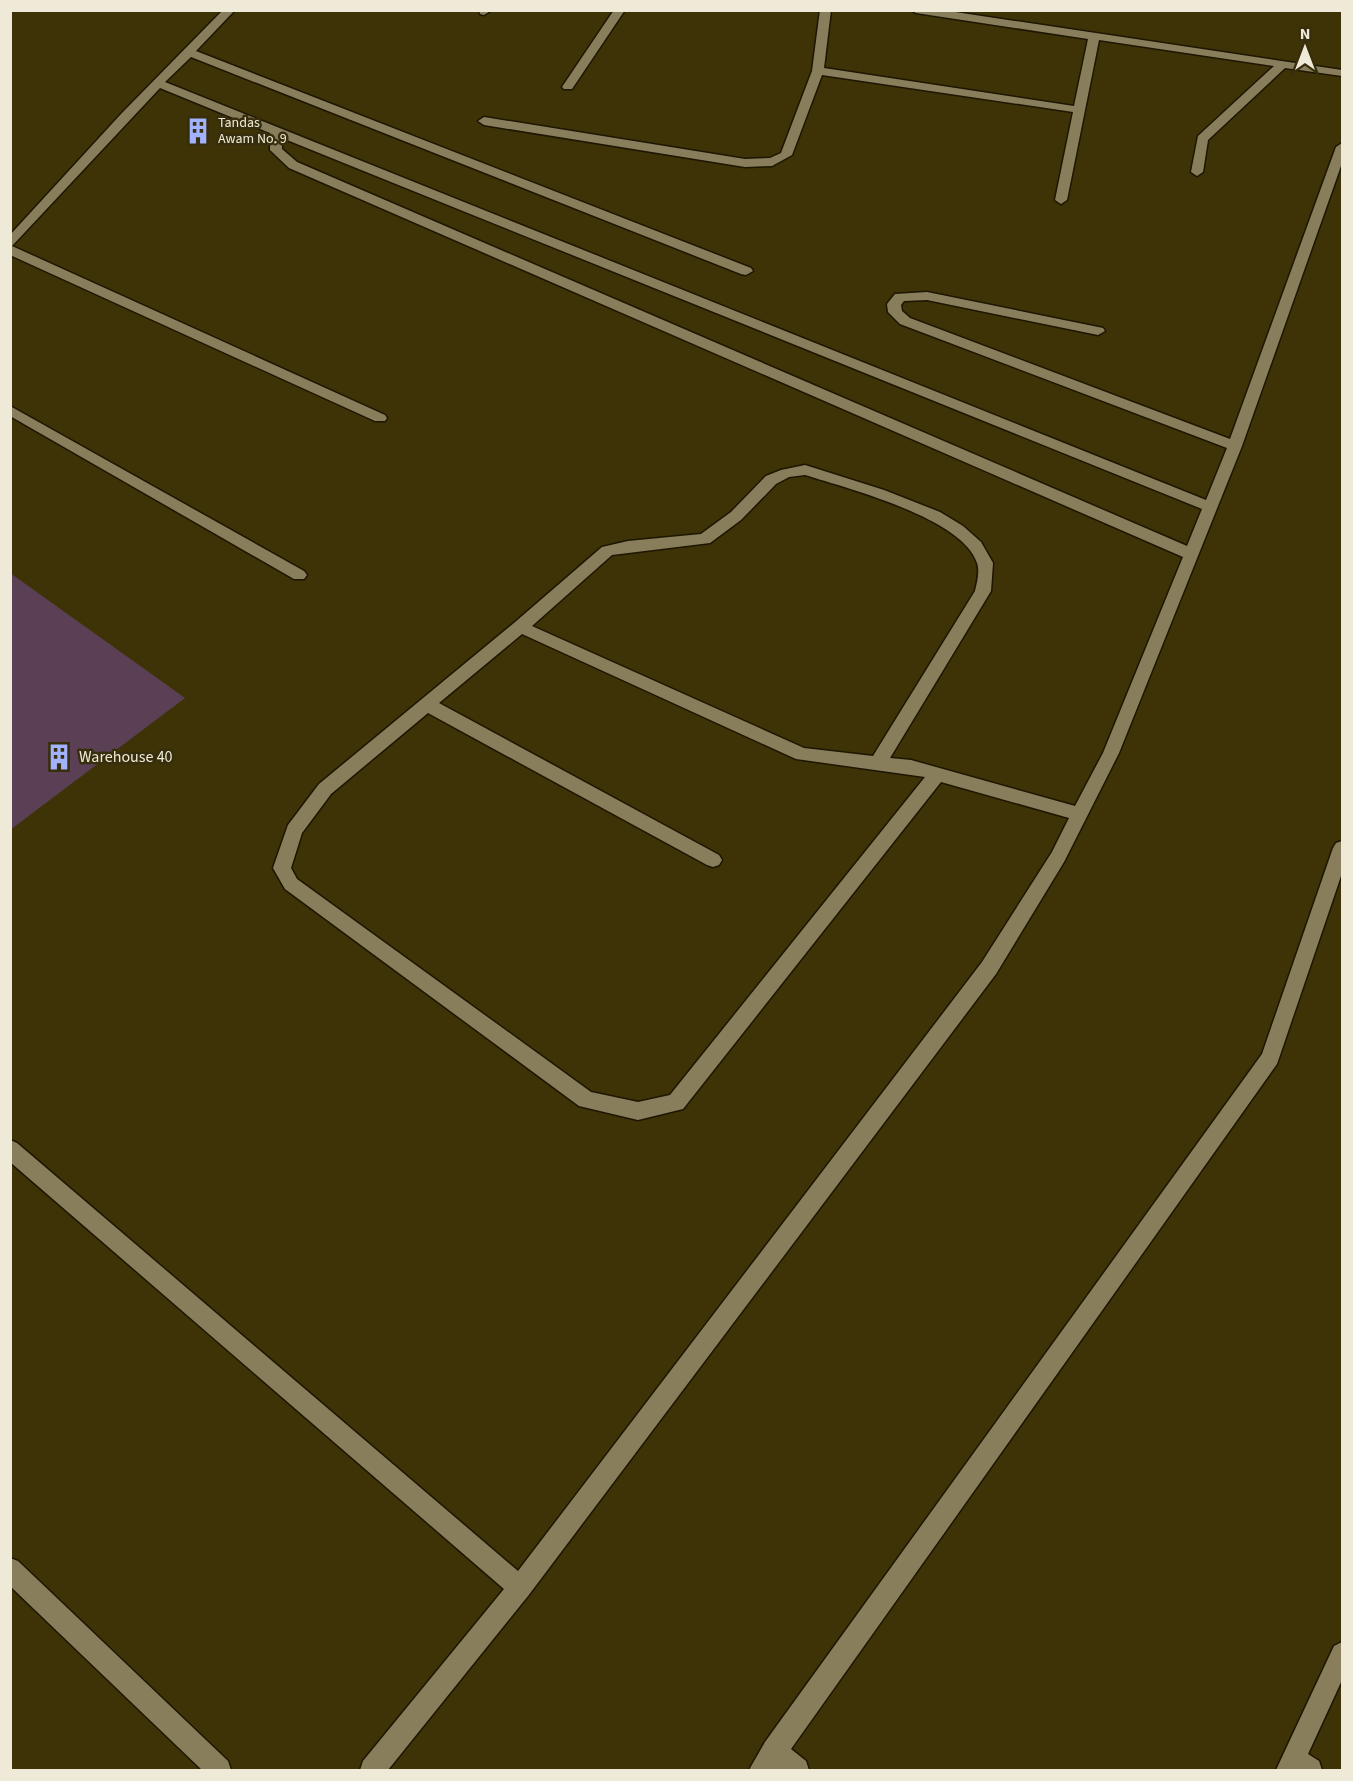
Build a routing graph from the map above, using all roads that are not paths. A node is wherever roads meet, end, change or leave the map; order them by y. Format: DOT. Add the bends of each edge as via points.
graph roads {
  1 [pos="230,10"];
  2 [pos="620,10"];
  3 [pos="826,10"];
  4 [pos="916,10"];
  5 [pos="1094,37"];
  6 [pos="189,52"];
  7 [pos="1282,65"];
  8 [pos="818,71"];
  9 [pos="1342,73"];
  10 [pos="159,84"];
  11 [pos="568,87"];
  12 [pos="1080,110"];
  13 [pos="484,121"];
  14 [pos="276,132"];
  15 [pos="1342,147"];
  16 [pos="1197,172"];
  17 [pos="1062,200"];
  18 [pos="10,243"];
  19 [pos="10,250"];
  20 [pos="746,271"];
  21 [pos="1098,331"];
  22 [pos="10,410"];
  23 [pos="380,417"];
  24 [pos="1235,446"];
  25 [pos="1210,507"];
  26 [pos="1191,554"];
  27 [pos="298,575"];
  28 [pos="520,627"];
  29 [pos="426,704"];
  30 [pos="878,763"];
  31 [pos="937,774"];
  32 [pos="1080,814"];
  33 [pos="1342,848"];
  34 [pos="713,860"];
  35 [pos="10,1149"];
  36 [pos="10,1569"];
  37 [pos="520,1588"];
  38 [pos="1342,1654"];
  39 [pos="768,1761"];
  40 [pos="1297,1767"];
  41 [pos="219,1770"];
  42 [pos="372,1770"];
  43 [pos="797,1770"];
  1 -- 6 [label="street"];
  2 -- 11 [label="street"];
  3 -- 8 [label="street"];
  4 -- 5 [label="street"];
  5 -- 7 [label="street"];
  5 -- 12 [label="street"];
  6 -- 10 [label="street"];
  6 -- 20 [label="street"];
  7 -- 9 [label="street"];
  7 -- 16 [label="street" via="1202,139"];
  8 -- 12 [label="street"];
  8 -- 13 [label="street" via="786,155 772,162 745,163"];
  10 -- 14 [label="street"];
  10 -- 18 [label="street"];
  12 -- 17 [label="street"];
  14 -- 25 [label="street"];
  14 -- 26 [label="street" via="276,150 293,165"];
  15 -- 24 [label="street"];
  19 -- 23 [label="street"];
  21 -- 24 [label="street" via="927,296 900,297 894,304 895,312 905,321"];
  22 -- 27 [label="street"];
  24 -- 25 [label="street"];
  25 -- 26 [label="street"];
  26 -- 32 [label="street" via="1111,753"];
  28 -- 29 [label="street"];
  28 -- 30 [label="street" via="802,754"];
  28 -- 30 [label="street" via="607,551 705,539 736,516 771,480 786,473 805,470 936,515 973,540 985,564 983,591"];
  29 -- 31 [label="street" via="325,789 294,830 282,868 291,884 586,1100 638,1111 676,1103"];
  29 -- 34 [label="street"];
  30 -- 31 [label="street"];
  31 -- 32 [label="street"];
  32 -- 37 [label="street" via="989,968"];
  33 -- 39 [label="street" via="1270,1058"];
  35 -- 37 [label="street"];
  36 -- 41 [label="street"];
  37 -- 42 [label="street"];
  38 -- 40 [label="street"];
  39 -- 43 [label="street"];
}
